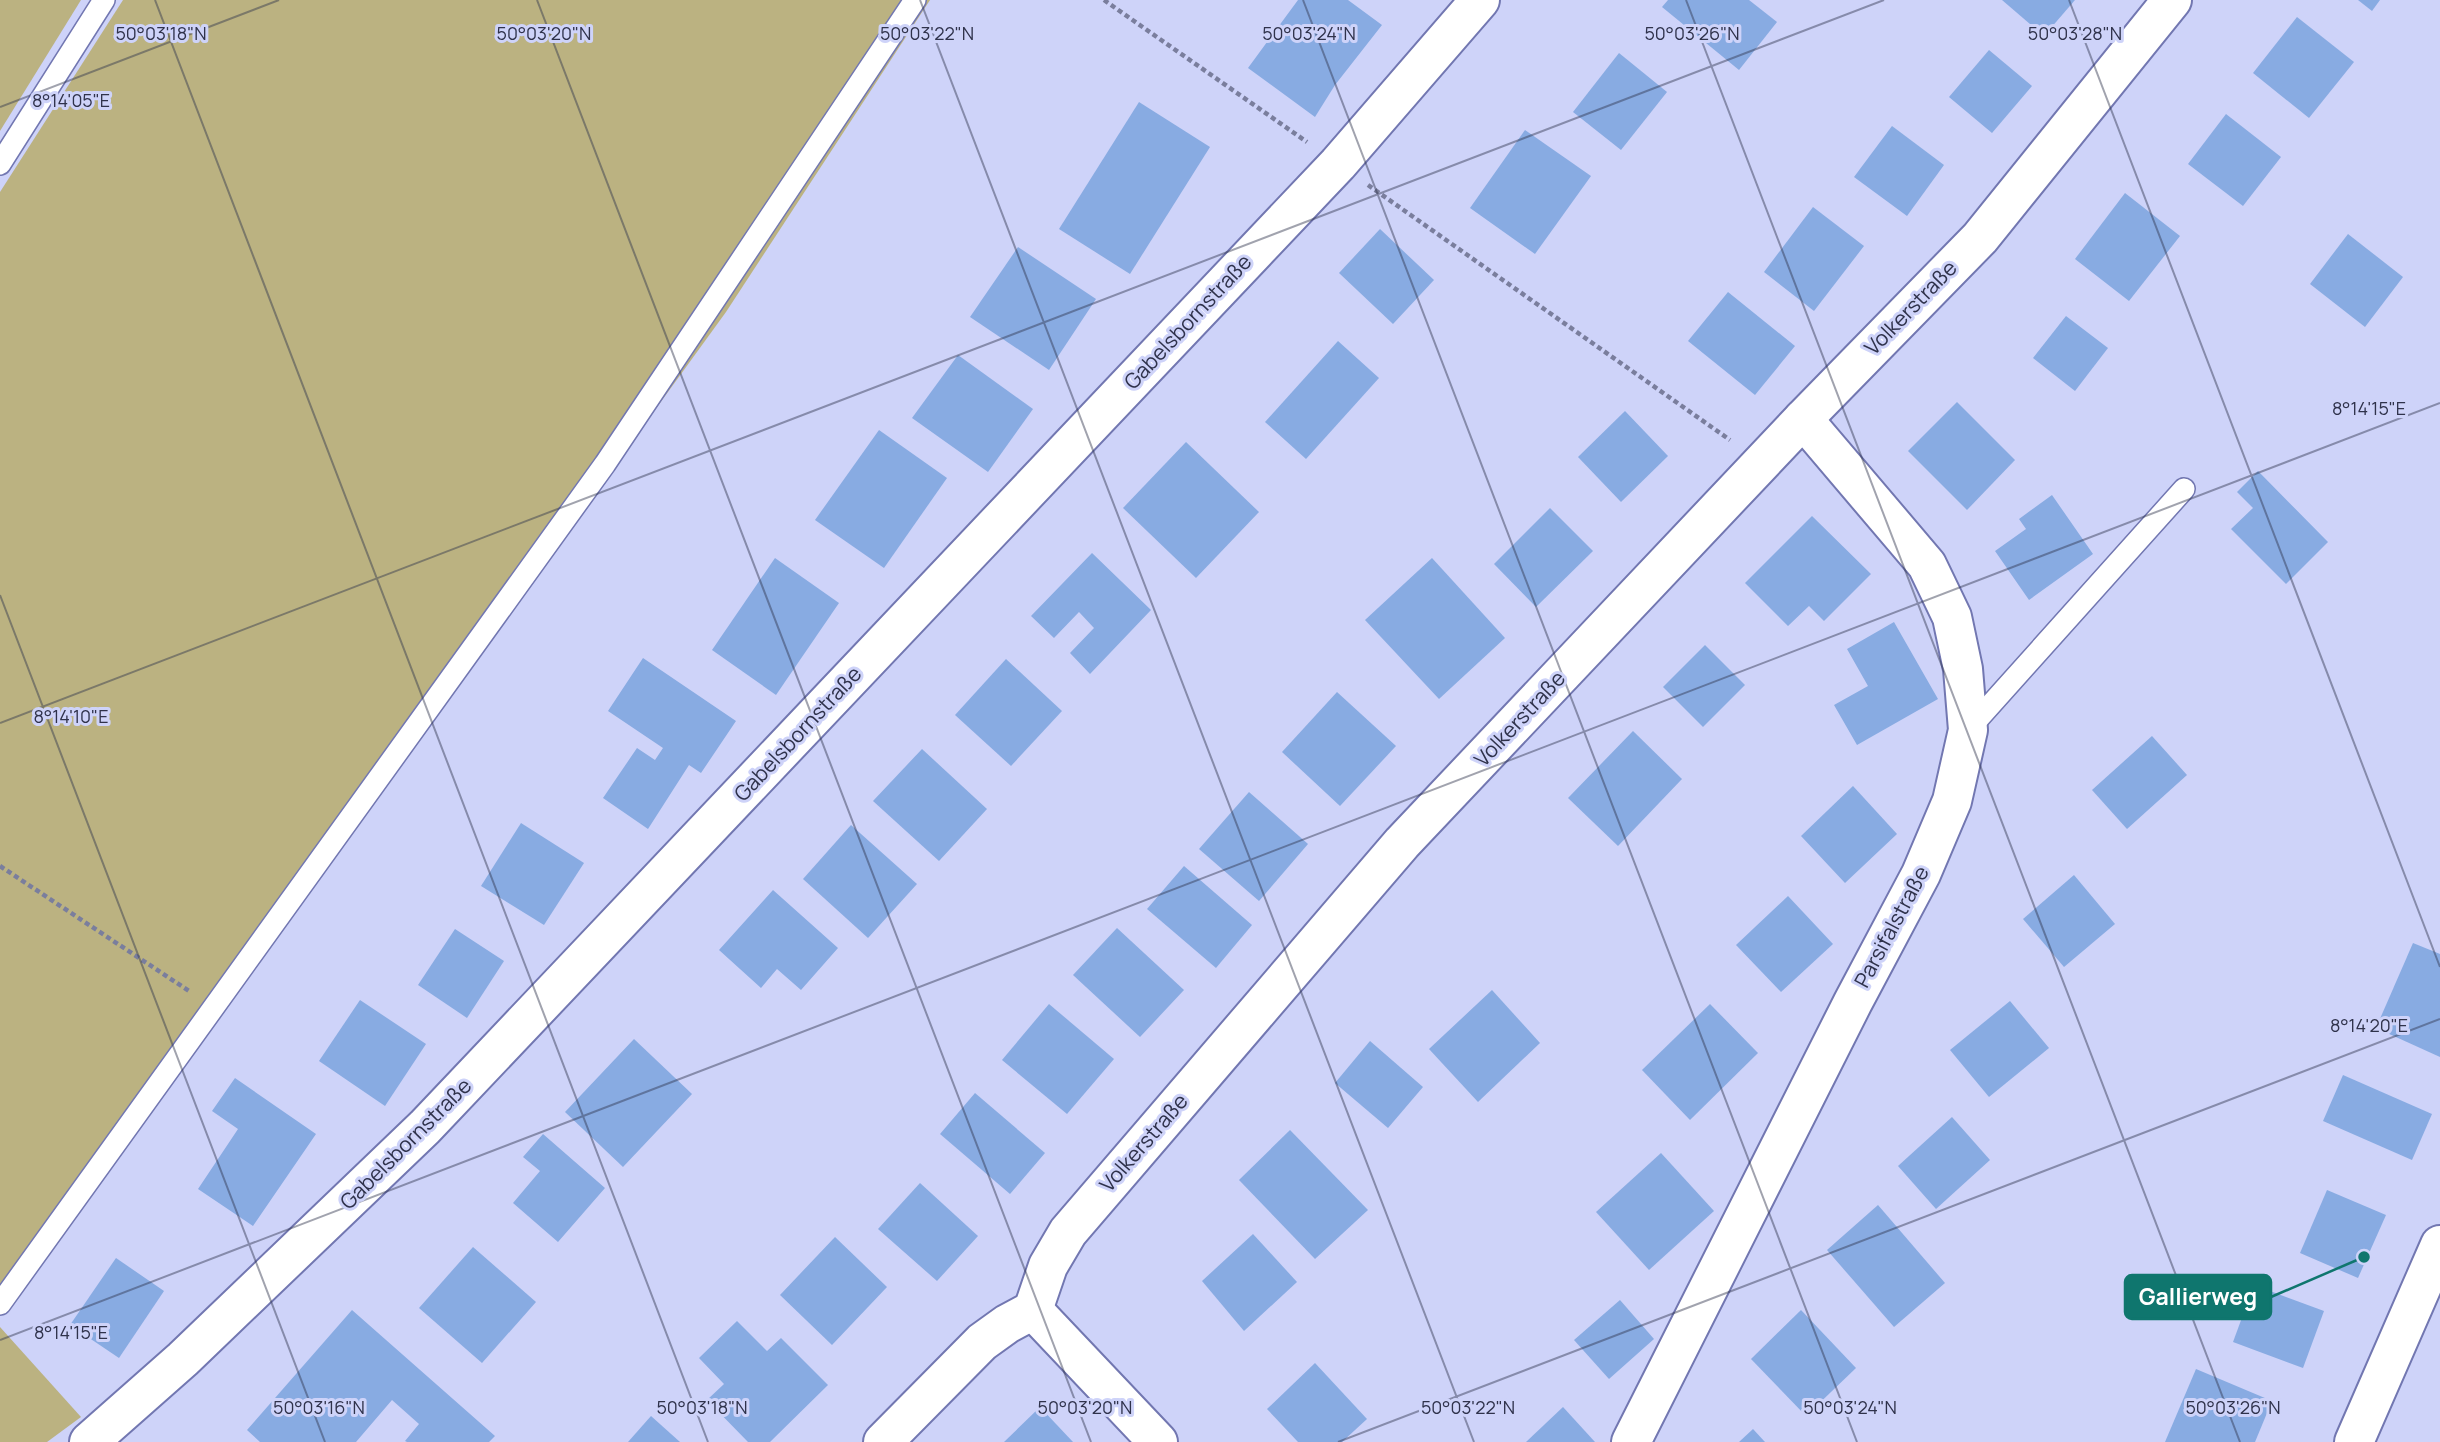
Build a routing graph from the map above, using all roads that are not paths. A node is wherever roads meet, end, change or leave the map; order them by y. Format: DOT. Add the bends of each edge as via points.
graph roads {
  1 [pos="104,0"];
  2 [pos="915,0"];
  3 [pos="1480,0"];
  4 [pos="2172,0"];
  5 [pos="0,164"];
  6 [pos="1803,419"];
  7 [pos="2184,489"];
  8 [pos="1968,730"];
  9 [pos="2440,1245"];
  10 [pos="0,1304"];
  11 [pos="1033,1310"];
  12 [pos="89,1442"];
  13 [pos="883,1442"];
  14 [pos="1158,1442"];
  15 [pos="1631,1442"];
  16 [pos="2354,1442"];
  1 -- 5 [label="lane"];
  2 -- 10 [label="lane" via="605,464"];
  3 -- 12 [label="street, Gabelsbornstraße" via="1338,164 425,1127 183,1359"];
  4 -- 6 [label="street, Volkerstraße" via="1980,238"];
  6 -- 8 [label="street, Parsifalstraße" via="1927,565 1952,617 1963,668"];
  6 -- 11 [label="street, Volkerstraße" via="1402,843 1068,1232 1048,1266"];
  7 -- 8 [label="lane"];
  8 -- 15 [label="street, Parsifalstraße" via="1952,801 1921,874"];
  9 -- 16 [label="street"];
  11 -- 13 [label="street" via="982,1342"];
  11 -- 14 [label="street"];
}
